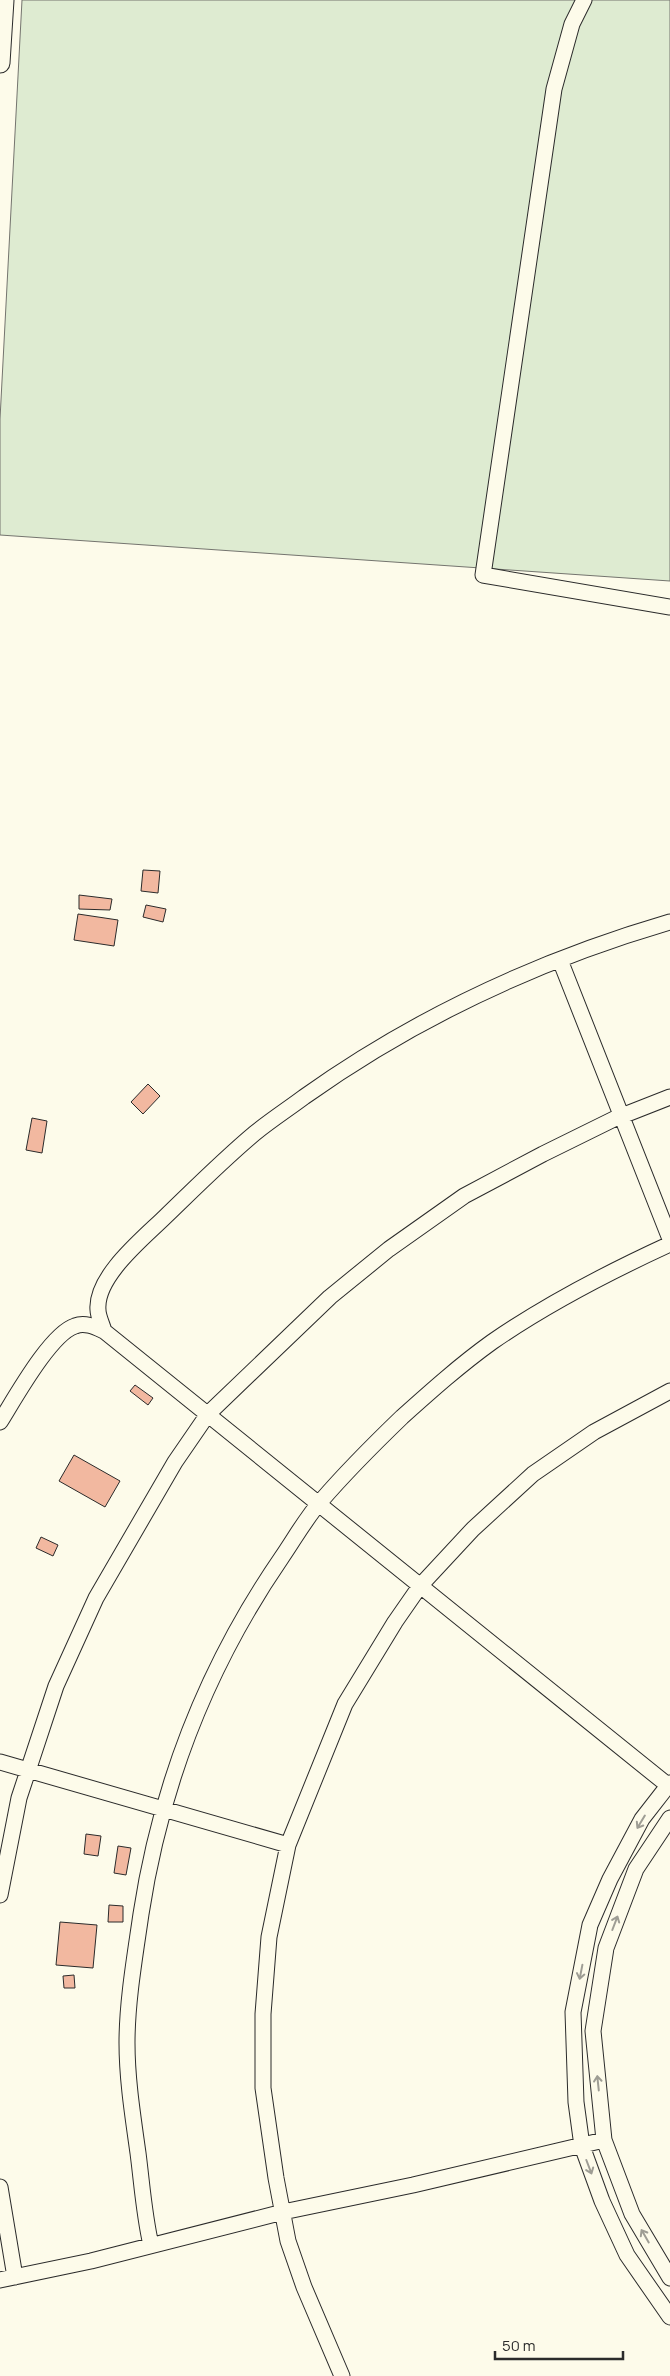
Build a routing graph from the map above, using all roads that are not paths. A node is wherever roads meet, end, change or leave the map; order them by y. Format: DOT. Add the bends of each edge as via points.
graph roads {
  1 [pos="4,0"];
  2 [pos="584,0"];
  3 [pos="0,63"];
  4 [pos="670,607"];
  5 [pos="670,922"];
  6 [pos="560,960"];
  7 [pos="670,1097"];
  8 [pos="670,1239"];
  9 [pos="670,1244"];
  10 [pos="104,1331"];
  11 [pos="670,1391"];
  12 [pos="208,1414"];
  13 [pos="0,1422"];
  14 [pos="318,1504"];
  15 [pos="420,1586"];
  16 [pos="0,1762"];
  17 [pos="669,1785"];
  18 [pos="670,1818"];
  19 [pos="288,1845"];
  20 [pos="0,1895"];
  21 [pos="604,2140"];
  22 [pos="582,2146"];
  23 [pos="0,2187"];
  24 [pos="282,2212"];
  25 [pos="150,2245"];
  26 [pos="8,2278"];
  27 [pos="670,2278"];
  28 [pos="670,2317"];
  29 [pos="342,2376"];
  1 -- 3 [label="street"];
  2 -- 4 [label="street" via="572,24 554,89 483,575"];
  5 -- 6 [label="street"];
  6 -- 8 [label="street"];
  6 -- 10 [label="street" via="476,996 399,1035 256,1132 113,1270 99,1293 98,1310"];
  7 -- 12 [label="street" via="605,1124 464,1196 389,1249 330,1297"];
  9 -- 14 [label="street" via="552,1305 491,1343 430,1391 371,1446"];
  10 -- 12 [label="street"];
  10 -- 13 [label="street" via="87,1324 74,1326 60,1336 45,1353"];
  11 -- 15 [label="street" via="594,1432 533,1474 473,1529"];
  12 -- 14 [label="street"];
  12 -- 20 [label="street" via="175,1462 110,1574 56,1686 18,1798"];
  14 -- 15 [label="street"];
  14 -- 25 [label="street" via="254,1598 212,1676 184,1743 162,1809 136,1946 127,2042 131,2105"];
  15 -- 17 [label="street"];
  15 -- 19 [label="street" via="344,1704"];
  16 -- 19 [label="street"];
  17 -- 22 [label="street, one-way" via="642,1819 590,1924 573,2012 576,2102"];
  21 -- 18 [label="street, one-way" via="593,2031 606,1948 636,1870"];
  19 -- 24 [label="street" via="269,1937 263,2014 262,2088"];
  21 -- 22 [label="street"];
  27 -- 21 [label="street, one-way" via="632,2214"];
  22 -- 24 [label="street"];
  22 -- 28 [label="street, one-way" via="602,2201 627,2255"];
  23 -- 26 [label="street"];
  24 -- 25 [label="street"];
  24 -- 29 [label="street" via="304,2287"];
  25 -- 26 [label="street"];
}
